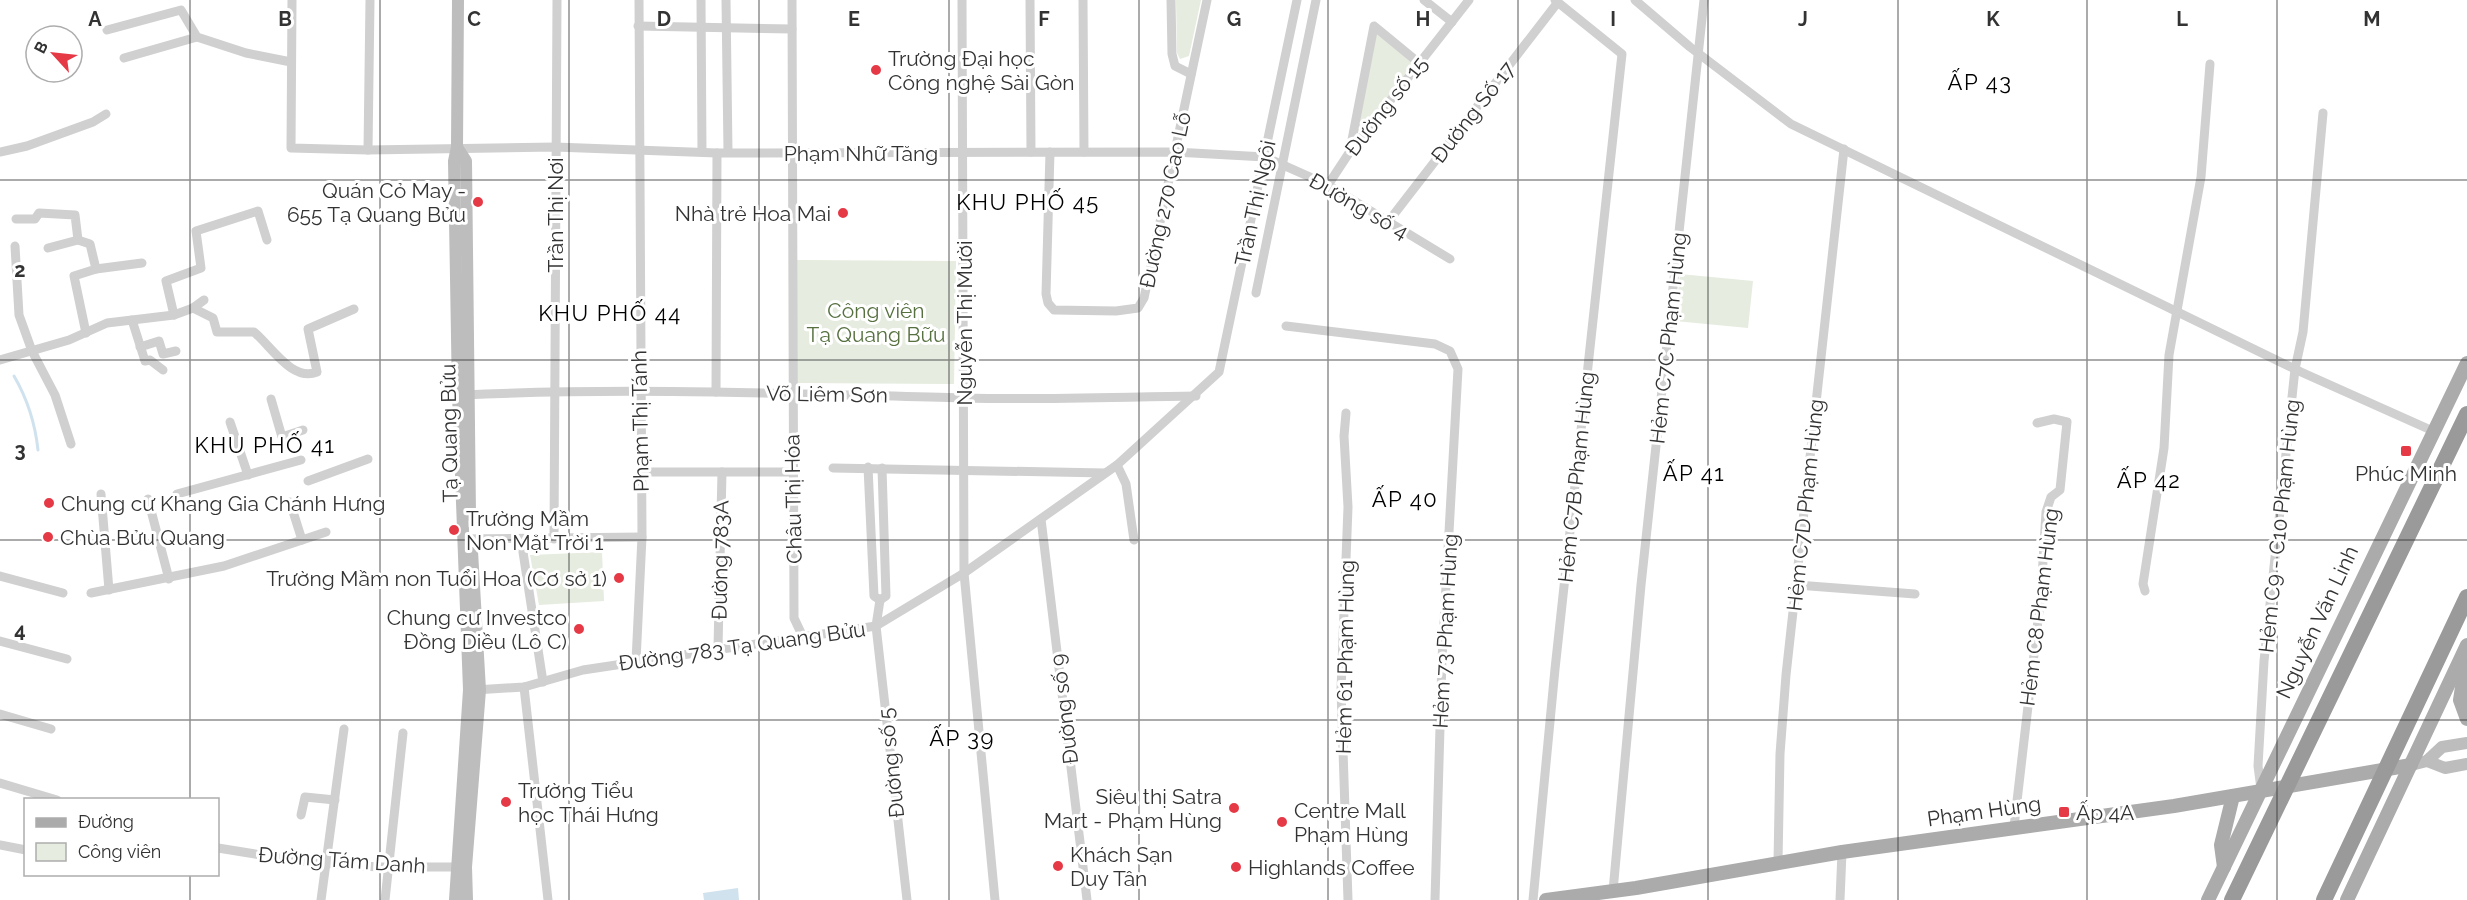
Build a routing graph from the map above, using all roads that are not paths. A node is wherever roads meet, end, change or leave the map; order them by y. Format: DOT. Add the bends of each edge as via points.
graph roads {
  1 [pos="292,0"];
  2 [pos="370,0"];
  3 [pos="458,0"];
  4 [pos="557,0"];
  5 [pos="639,0"];
  6 [pos="701,0"];
  7 [pos="726,0"];
  8 [pos="792,0"];
  9 [pos="962,0"];
  10 [pos="1030,0"];
  11 [pos="1083,0"];
  12 [pos="1172,0"];
  13 [pos="1207,0"];
  14 [pos="1297,0"];
  15 [pos="1316,0"];
  16 [pos="1424,0"];
  17 [pos="1469,0"];
  18 [pos="1635,0"];
  19 [pos="1704,0"];
  20 [pos="1556,1"];
  21 [pos="1452,22"];
  22 [pos="638,26"];
  23 [pos="701,27"];
  24 [pos="726,28"];
  25 [pos="792,28"];
  26 [pos="107,30"];
  27 [pos="197,37"];
  28 [pos="1697,52"];
  29 [pos="124,58"];
  30 [pos="291,62"];
  31 [pos="1419,63"];
  32 [pos="2210,64"];
  33 [pos="1191,74"];
  34 [pos="2323,113"];
  35 [pos="106,114"];
  36 [pos="457,147"];
  37 [pos="555,147"];
  38 [pos="1844,149"];
  39 [pos="368,150"];
  40 [pos="638,151"];
  41 [pos="0,152"];
  42 [pos="964,152"];
  43 [pos="1031,152"];
  44 [pos="1050,152"];
  45 [pos="1084,152"];
  46 [pos="1175,152"];
  47 [pos="702,153"];
  48 [pos="717,153"];
  49 [pos="728,153"];
  50 [pos="793,153"];
  51 [pos="1349,153"];
  52 [pos="1265,157"];
  53 [pos="1282,165"];
  54 [pos="1328,185"];
  55 [pos="16,219"];
  56 [pos="1388,222"];
  57 [pos="78,240"];
  58 [pos="267,240"];
  59 [pos="15,246"];
  60 [pos="48,248"];
  61 [pos="1450,259"];
  62 [pos="142,263"];
  63 [pos="96,269"];
  64 [pos="1256,293"];
  65 [pos="204,300"];
  66 [pos="194,308"];
  67 [pos="354,309"];
  68 [pos="2177,311"];
  69 [pos="174,315"];
  70 [pos="132,320"];
  71 [pos="1286,326"];
  72 [pos="86,333"];
  73 [pos="140,347"];
  74 [pos="32,351"];
  75 [pos="176,351"];
  76 [pos="0,360"];
  77 [pos="2467,363"];
  78 [pos="2295,369"];
  79 [pos="162,370"];
  80 [pos="640,392"];
  81 [pos="716,392"];
  82 [pos="791,392"];
  83 [pos="554,393"];
  84 [pos="463,395"];
  85 [pos="1196,396"];
  86 [pos="964,398"];
  87 [pos="271,399"];
  88 [pos="1346,413"];
  89 [pos="2467,414"];
  90 [pos="230,422"];
  91 [pos="2037,423"];
  92 [pos="303,430"];
  93 [pos="2433,431"];
  94 [pos="71,444"];
  95 [pos="368,459"];
  96 [pos="301,460"];
  97 [pos="1117,465"];
  98 [pos="833,468"];
  99 [pos="868,468"];
  100 [pos="882,468"];
  101 [pos="965,469"];
  102 [pos="640,472"];
  103 [pos="722,472"];
  104 [pos="794,472"];
  105 [pos="1106,472"];
  106 [pos="248,475"];
  107 [pos="308,481"];
  108 [pos="101,494"];
  109 [pos="177,494"];
  110 [pos="148,499"];
  111 [pos="290,502"];
  112 [pos="1041,519"];
  113 [pos="326,532"];
  114 [pos="642,537"];
  115 [pos="467,539"];
  116 [pos="521,539"];
  117 [pos="554,539"];
  118 [pos="302,540"];
  119 [pos="1134,540"];
  120 [pos="964,573"];
  121 [pos="0,576"];
  122 [pos="169,579"];
  123 [pos="1797,585"];
  124 [pos="109,590"];
  125 [pos="2145,591"];
  126 [pos="63,592"];
  127 [pos="91,593"];
  128 [pos="1916,594"];
  129 [pos="2467,597"];
  130 [pos="880,600"];
  131 [pos="876,626"];
  132 [pos="802,635"];
  133 [pos="0,641"];
  134 [pos="2467,645"];
  135 [pos="718,648"];
  136 [pos="2467,653"];
  137 [pos="67,659"];
  138 [pos="636,662"];
  139 [pos="543,682"];
  140 [pos="524,687"];
  141 [pos="475,690"];
  142 [pos="0,714"];
  143 [pos="2467,719"];
  144 [pos="51,729"];
  145 [pos="344,729"];
  146 [pos="403,733"];
  147 [pos="2467,743"];
  148 [pos="2427,761"];
  149 [pos="2467,764"];
  150 [pos="2411,765"];
  151 [pos="2386,769"];
  152 [pos="0,783"];
  153 [pos="2284,787"];
  154 [pos="2261,791"];
  155 [pos="2234,796"];
  156 [pos="50,798"];
  157 [pos="335,800"];
  158 [pos="301,815"];
  159 [pos="2014,827"];
  160 [pos="0,845"];
  161 [pos="219,848"];
  162 [pos="24,851"];
  163 [pos="1842,852"];
  164 [pos="1778,862"];
  165 [pos="327,863"];
  166 [pos="390,867"];
  167 [pos="461,867"];
  168 [pos="2224,867"];
  169 [pos="1613,891"];
  170 [pos="1636,894"];
  171 [pos="321,900"];
  172 [pos="385,900"];
  173 [pos="455,900"];
  174 [pos="467,900"];
  175 [pos="548,900"];
  176 [pos="907,900"];
  177 [pos="995,900"];
  178 [pos="1087,900"];
  179 [pos="1348,900"];
  180 [pos="1435,900"];
  181 [pos="1533,900"];
  182 [pos="1546,900"];
  183 [pos="1840,900"];
  184 [pos="2208,900"];
  185 [pos="2232,900"];
  186 [pos="2324,900"];
  187 [pos="2347,900"];
  1 -- 30 [label="street"];
  2 -- 39 [label="street"];
  3 -- 36 [label="main road, Tạ Quang Bửu"];
  4 -- 37 [label="street, Trần Thị Nơi"];
  5 -- 22 [label="street, Phạm Thị Tánh"];
  6 -- 23 [label="street"];
  7 -- 24 [label="street"];
  8 -- 25 [label="street, Châu Thị Hóa"];
  9 -- 42 [label="street, Nguyễn Thị Mười"];
  10 -- 43 [label="street"];
  11 -- 45 [label="street"];
  12 -- 33 [label="street" via="1175,66"];
  13 -- 33 [label="street, Đường 270 Cao Lỗ"];
  14 -- 52 [label="street, Trần Thị Ngôi"];
  15 -- 53 [label="street, Trần Thị Ngôi"];
  16 -- 21 [label="street"];
  17 -- 21 [label="street, Đường số 15"];
  18 -- 28 [label="street"];
  19 -- 28 [label="street, Hẻm C7C Phạm Hùng"];
  20 -- 56 [label="street, Đường Số 17"];
  20 -- 181 [label="street, Hẻm C7B Phạm Hùng" via="1622,54"];
  21 -- 31 [label="street, Đường số 15"];
  22 -- 23 [label="street"];
  22 -- 40 [label="street, Phạm Thị Tánh"];
  23 -- 24 [label="street"];
  23 -- 47 [label="street"];
  24 -- 25 [label="street"];
  24 -- 49 [label="street"];
  25 -- 50 [label="street, Châu Thị Hóa"];
  26 -- 27 [label="street" via="181,10"];
  27 -- 29 [label="street"];
  27 -- 30 [label="street"];
  28 -- 38 [label="street" via="1791,124"];
  28 -- 169 [label="street, Hẻm C7C Phạm Hùng"];
  30 -- 39 [label="street, Phạm Nhữ Tăng" via="291,148"];
  31 -- 51 [label="street, Đường số 15"];
  31 -- 51 [label="street" via="1374,26"];
  32 -- 68 [label="street" via="2201,177"];
  33 -- 46 [label="street, Đường 270 Cao Lỗ"];
  34 -- 78 [label="street, Hẻm C9 - C10 Phạm Hùng"];
  35 -- 41 [label="street" via="27,146"];
  36 -- 37 [label="street, Phạm Nhữ Tăng"];
  36 -- 39 [label="street, Phạm Nhữ Tăng"];
  36 -- 84 [label="main road, Tạ Quang Bửu" via="466,161"];
  37 -- 40 [label="street, Phạm Nhữ Tăng"];
  37 -- 83 [label="street, Trần Thị Nơi"];
  38 -- 68 [label="street"];
  38 -- 123 [label="street, Hẻm C7D Phạm Hùng"];
  40 -- 47 [label="street, Phạm Nhữ Tăng"];
  40 -- 80 [label="street, Phạm Thị Tánh"];
  42 -- 43 [label="street, Phạm Nhữ Tăng"];
  42 -- 50 [label="street, Phạm Nhữ Tăng"];
  42 -- 86 [label="street, Nguyễn Thị Mười"];
  43 -- 44 [label="street, Phạm Nhữ Tăng"];
  44 -- 45 [label="street, Phạm Nhữ Tăng"];
  44 -- 46 [label="street, Đường 270 Cao Lỗ" via="1048,303 1054,310 1116,311 1142,304"];
  45 -- 46 [label="street, Phạm Nhữ Tăng"];
  46 -- 52 [label="street, Phạm Nhữ Tăng"];
  47 -- 48 [label="street, Phạm Nhữ Tăng"];
  48 -- 49 [label="street, Phạm Nhữ Tăng"];
  48 -- 81 [label="street"];
  49 -- 50 [label="street, Phạm Nhữ Tăng"];
  50 -- 82 [label="street, Châu Thị Hóa"];
  51 -- 54 [label="street, Đường số 15"];
  52 -- 53 [label="street, Đường số 4"];
  52 -- 85 [label="street, Trần Thị Ngôi" via="1219,372"];
  53 -- 54 [label="street, Đường số 4"];
  53 -- 64 [label="street, Trần Thị Ngôi"];
  54 -- 56 [label="street, Đường số 4"];
  55 -- 57 [label="street" via="35,219 39,213 75,215"];
  56 -- 61 [label="street, Đường số 4"];
  57 -- 60 [label="street"];
  57 -- 63 [label="street" via="90,244"];
  58 -- 69 [label="street" via="258,211 196,231 201,268 166,281"];
  59 -- 74 [label="street" via="19,315"];
  62 -- 63 [label="street"];
  63 -- 72 [label="street" via="74,276"];
  65 -- 66 [label="street"];
  66 -- 67 [label="street" via="213,318 217,332 254,332 282,360 309,376 317,372 308,329"];
  66 -- 69 [label="street"];
  68 -- 78 [label="street"];
  68 -- 125 [label="street"];
  69 -- 70 [label="street"];
  70 -- 72 [label="street" via="107,323"];
  70 -- 73 [label="street"];
  71 -- 180 [label="street, Hẻm 73 Phạm Hùng" via="1435,344 1450,351 1458,369 1442,659"];
  72 -- 74 [label="street"];
  73 -- 75 [label="street" via="159,341 163,354"];
  73 -- 79 [label="street" via="145,360"];
  74 -- 76 [label="street"];
  74 -- 94 [label="street" via="55,395"];
  77 -- 93 [label="main road, Nguyễn Văn Linh"];
  78 -- 93 [label="street"];
  78 -- 154 [label="street, Hẻm C9 - C10 Phạm Hùng" via="2264,661 2258,766"];
  80 -- 81 [label="street, Võ Liêm Sơn"];
  80 -- 83 [label="street, Võ Liêm Sơn"];
  80 -- 102 [label="street, Phạm Thị Tánh"];
  81 -- 82 [label="street, Võ Liêm Sơn"];
  82 -- 86 [label="street, Võ Liêm Sơn"];
  82 -- 104 [label="street, Châu Thị Hóa"];
  83 -- 84 [label="street, Võ Liêm Sơn"];
  83 -- 117 [label="street, Trần Thị Nơi"];
  84 -- 115 [label="main road, Tạ Quang Bửu"];
  85 -- 86 [label="street, Võ Liêm Sơn"];
  85 -- 97 [label="street, Đường 783 Tạ Quang Bửu"];
  86 -- 101 [label="street, Nguyễn Thị Mười"];
  87 -- 92 [label="street" via="282,437"];
  88 -- 179 [label="street, Hẻm 61 Phạm Hùng" via="1348,507 1341,690"];
  89 -- 153 [label="highway, Nguyễn Văn Linh"];
  90 -- 106 [label="street"];
  91 -- 159 [label="street, Hẻm C8 Phạm Hùng" via="2054,419 2067,422 2060,490 2051,497 2046,512 2041,594"];
  93 -- 154 [label="main road, Nguyễn Văn Linh"];
  95 -- 107 [label="street"];
  96 -- 106 [label="street"];
  97 -- 105 [label="street, Đường 783 Tạ Quang Bửu"];
  97 -- 119 [label="street" via="1126,484"];
  98 -- 99 [label="street"];
  99 -- 100 [label="street"];
  99 -- 130 [label="street" via="874,596"];
  100 -- 101 [label="street"];
  100 -- 130 [label="street, Đường số 5" via="886,596"];
  101 -- 105 [label="street"];
  101 -- 120 [label="street, Nguyễn Thị Mười"];
  102 -- 103 [label="street"];
  102 -- 114 [label="street, Phạm Thị Tánh"];
  103 -- 104 [label="street"];
  103 -- 135 [label="street, Đường 783A"];
  104 -- 132 [label="street, Châu Thị Hóa" via="794,618"];
  105 -- 112 [label="street, Đường 783 Tạ Quang Bửu"];
  106 -- 109 [label="street"];
  108 -- 124 [label="street"];
  110 -- 122 [label="street"];
  111 -- 118 [label="street"];
  112 -- 120 [label="street, Đường 783 Tạ Quang Bửu"];
  112 -- 178 [label="street, Đường số 9"];
  113 -- 118 [label="street"];
  114 -- 117 [label="street"];
  114 -- 138 [label="street, Phạm Thị Tánh"];
  115 -- 116 [label="street"];
  115 -- 141 [label="main road, Tạ Quang Bửu"];
  116 -- 117 [label="street"];
  116 -- 139 [label="street"];
  118 -- 122 [label="street" via="224,566"];
  120 -- 131 [label="street, Đường 783 Tạ Quang Bửu"];
  120 -- 177 [label="street, Nguyễn Thị Mười"];
  121 -- 126 [label="street"];
  122 -- 124 [label="street"];
  123 -- 128 [label="street"];
  123 -- 164 [label="street, Hẻm C7D Phạm Hùng" via="1780,754"];
  124 -- 127 [label="street"];
  129 -- 151 [label="highway"];
  130 -- 131 [label="street, Đường số 5"];
  131 -- 132 [label="street, Đường 783 Tạ Quang Bửu"];
  131 -- 176 [label="street, Đường số 5"];
  132 -- 135 [label="street, Đường 783 Tạ Quang Bửu"];
  133 -- 137 [label="street"];
  134 -- 150 [label="main road"];
  135 -- 138 [label="street, Đường 783 Tạ Quang Bửu"];
  136 -- 143 [label="main road" via="2460,690 2461,709"];
  138 -- 139 [label="street, Đường 783 Tạ Quang Bửu" via="583,669"];
  139 -- 140 [label="street, Đường 783 Tạ Quang Bửu"];
  140 -- 141 [label="street, Đường 783 Tạ Quang Bửu"];
  140 -- 175 [label="street"];
  141 -- 167 [label="main road, Tạ Quang Bửu"];
  142 -- 144 [label="street"];
  145 -- 157 [label="street"];
  146 -- 166 [label="street"];
  147 -- 148 [label="main road, Phạm Hùng" via="2442,747"];
  148 -- 149 [label="main road, Phạm Hùng" via="2445,768"];
  148 -- 150 [label="main road, Phạm Hùng"];
  150 -- 151 [label="main road, Phạm Hùng"];
  150 -- 187 [label="main road"];
  151 -- 153 [label="main road, Phạm Hùng"];
  151 -- 186 [label="highway"];
  152 -- 156 [label="street"];
  153 -- 154 [label="main road, Phạm Hùng"];
  153 -- 185 [label="highway, Nguyễn Văn Linh"];
  154 -- 155 [label="main road, Phạm Hùng"];
  154 -- 168 [label="main road, Nguyễn Văn Linh"];
  155 -- 159 [label="main road, Phạm Hùng"];
  155 -- 168 [label="main road" via="2221,845"];
  157 -- 158 [label="street" via="305,797"];
  157 -- 165 [label="street"];
  159 -- 163 [label="main road, Phạm Hùng"];
  160 -- 162 [label="street"];
  161 -- 165 [label="street, Đường Tám Danh"];
  163 -- 164 [label="main road, Phạm Hùng"];
  163 -- 183 [label="street"];
  164 -- 170 [label="main road, Phạm Hùng"];
  165 -- 166 [label="street, Đường Tám Danh"];
  165 -- 171 [label="street"];
  166 -- 167 [label="street, Đường Tám Danh"];
  166 -- 172 [label="street"];
  167 -- 173 [label="main road, Tạ Quang Bửu"];
  167 -- 174 [label="main road, Tạ Quang Bửu"];
  168 -- 184 [label="main road, Nguyễn Văn Linh"];
  169 -- 170 [label="main road, Phạm Hùng"];
  169 -- 182 [label="main road, Phạm Hùng"];
}
